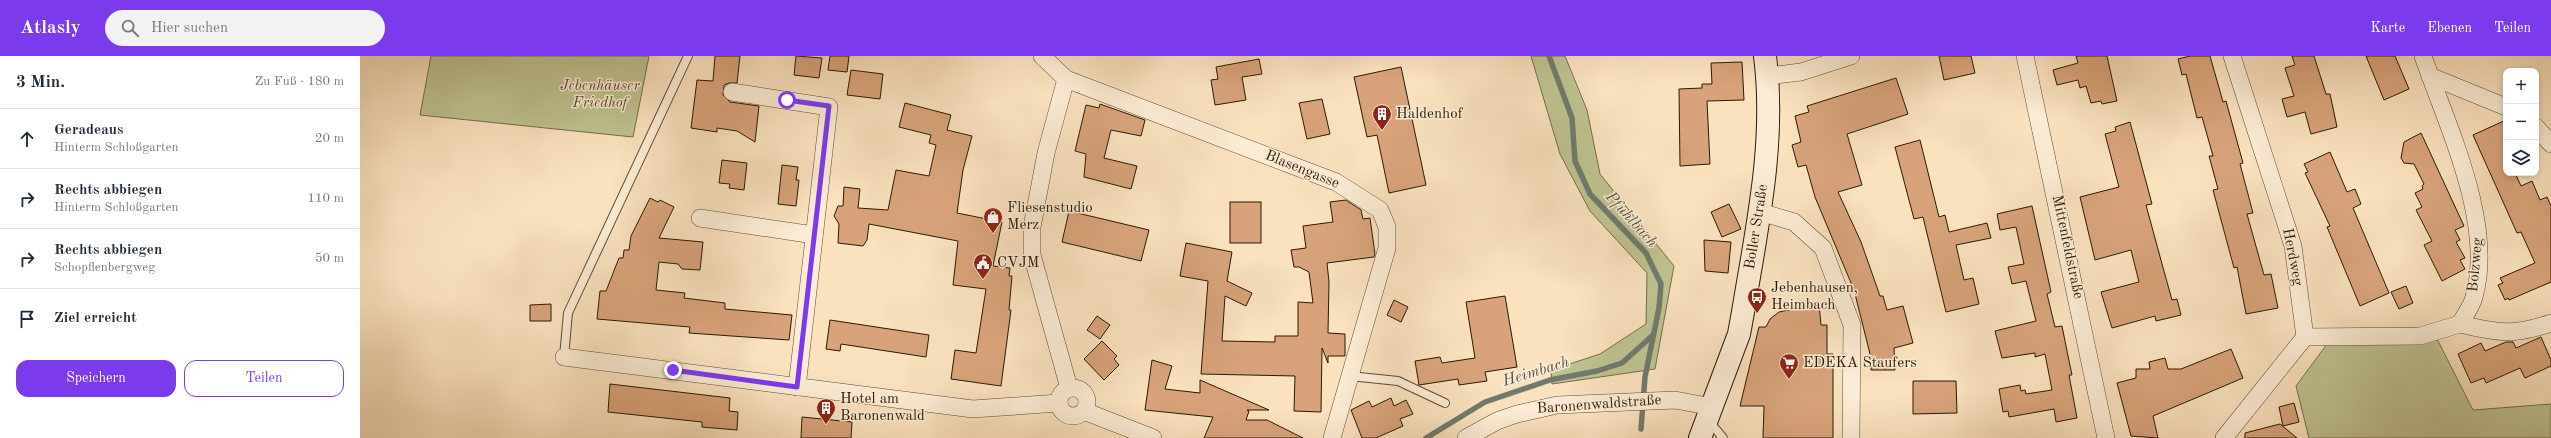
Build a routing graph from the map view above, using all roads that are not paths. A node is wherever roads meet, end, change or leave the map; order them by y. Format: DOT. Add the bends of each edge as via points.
graph roads {
  1 [pos="688,56"];
  2 [pos="1042,56"];
  3 [pos="1851,56"];
  4 [pos="2025,56"];
  5 [pos="2232,56"];
  6 [pos="2423,56"];
  7 [pos="1766,66"];
  8 [pos="2430,76"];
  9 [pos="1066,79"];
  10 [pos="732,92"];
  11 [pos="2503,106"];
  12 [pos="2539,130"];
  13 [pos="2551,144"];
  14 [pos="1760,212"];
  15 [pos="700,218"];
  16 [pos="814,235"];
  17 [pos="2551,323"];
  18 [pos="2460,324"];
  19 [pos="2305,337"];
  20 [pos="564,357"];
  21 [pos="1350,376"];
  22 [pos="797,387"];
  23 [pos="1069,388"];
  24 [pos="1059,403"];
  25 [pos="1445,403"];
  26 [pos="1084,411"];
  27 [pos="1707,422"];
  28 [pos="1153,438"];
  29 [pos="1332,438"];
  30 [pos="1466,438"];
  31 [pos="1723,438"];
  32 [pos="1851,438"];
  33 [pos="2106,438"];
  34 [pos="2224,438"];
  1 -- 20 [label="lane" via="568,313"];
  2 -- 9 [label="street"];
  3 -- 7 [label="street" via="1801,72"];
  4 -- 33 [label="street, Mittenfeldstraße"];
  5 -- 19 [label="street, Herdweg" via="2293,246"];
  6 -- 8 [label="street, Bolzweg"];
  7 -- 14 [label="main road, Boller Straße" via="1770,116"];
  8 -- 11 [label="street"];
  8 -- 18 [label="street, Bolzweg" via="2469,187 2478,222 2480,251 2474,298"];
  9 -- 21 [label="street, Blasengasse" via="1336,182 1380,210 1387,227 1387,248"];
  9 -- 23 [label="street" via="1046,152 1032,228 1032,255"];
  10 -- 16 [label="street" via="829,106"];
  12 -- 13 [label="street"];
  14 -- 27 [label="main road, Boller Straße" via="1739,334"];
  14 -- 32 [label="street" via="1794,222 1823,248 1852,325"];
  15 -- 16 [label="street"];
  16 -- 22 [label="street"];
  17 -- 18 [label="street" via="2527,331 2499,333"];
  18 -- 19 [label="street" via="2420,336"];
  19 -- 34 [label="street"];
  20 -- 22 [label="street"];
  21 -- 25 [label="lane" via="1398,381"];
  21 -- 29 [label="street, Blasengasse"];
  22 -- 24 [label="street" via="974,409"];
  23 -- 24 [label="street" via="1062,394"];
  23 -- 26 [label="street" via="1078,388 1085,394 1087,402"];
  24 -- 26 [label="street" via="1067,414 1076,415"];
  26 -- 28 [label="street"];
  27 -- 30 [label="street, Baronenwaldstraße" via="1675,400 1625,402 1537,408 1497,421"];
  27 -- 31 [label="lane"];
}
